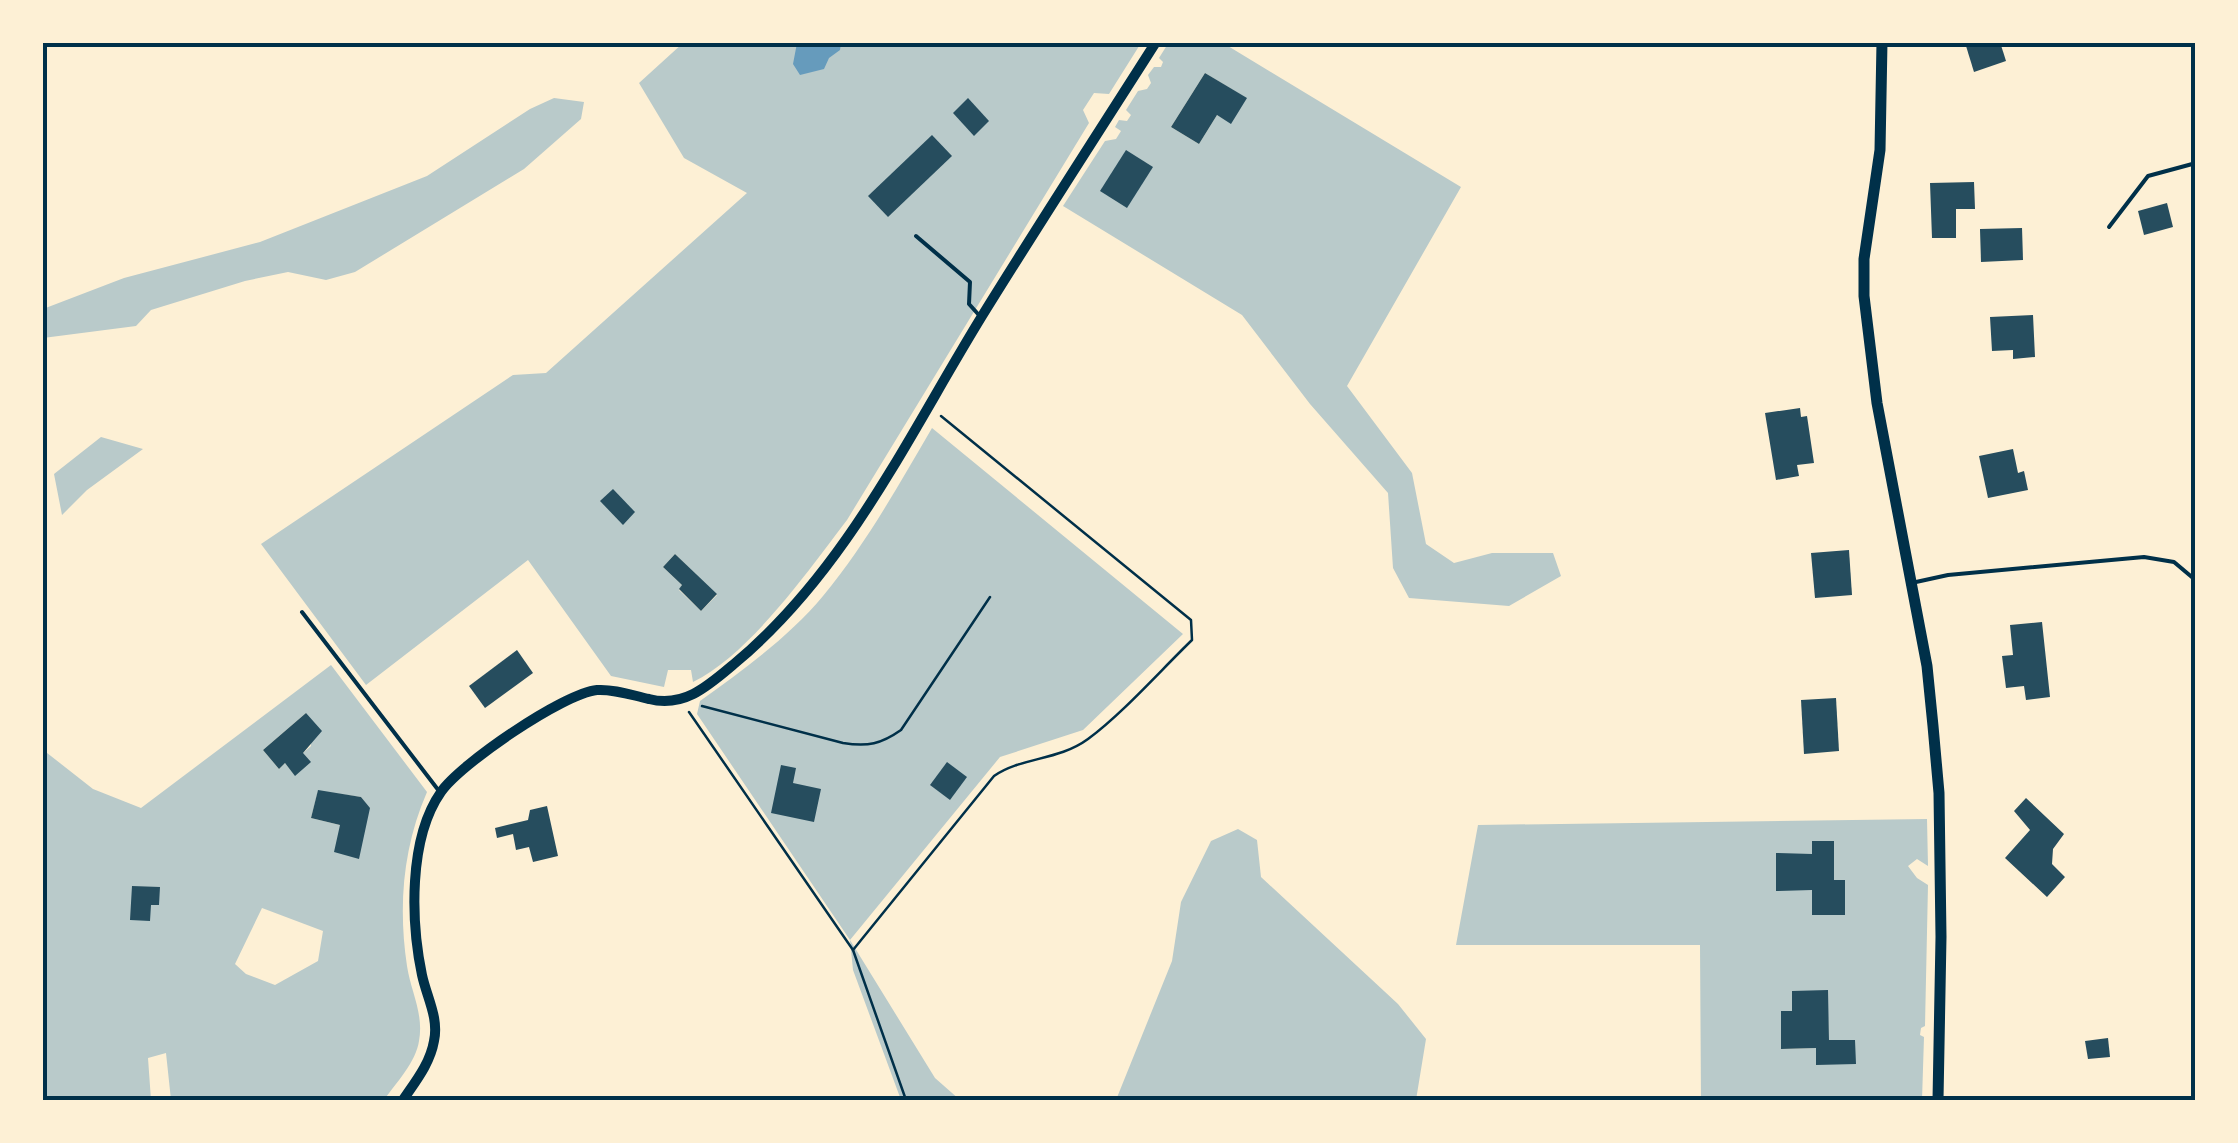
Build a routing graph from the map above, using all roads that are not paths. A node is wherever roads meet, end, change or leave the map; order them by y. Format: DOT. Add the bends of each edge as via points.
graph roads {
  1 [pos="1156,42"];
  2 [pos="1882,42"];
  3 [pos="2196,163"];
  4 [pos="2109,227"];
  5 [pos="916,236"];
  6 [pos="982,317"];
  7 [pos="2193,578"];
  8 [pos="1912,583"];
  9 [pos="302,612"];
  10 [pos="440,793"];
  11 [pos="403,1100"];
  12 [pos="1938,1100"];
  1 -- 6 [label="street"];
  2 -- 8 [label="main road" via="1880,150 1864,296 1887,467"];
  3 -- 4 [label="lane" via="2148,176"];
  5 -- 6 [label="lane" via="970,282 969,304"];
  6 -- 10 [label="street" via="867,511 757,644 682,701 614,690 571,697 462,769"];
  7 -- 8 [label="lane" via="2174,562 2144,556"];
  8 -- 12 [label="main road" via="1938,793"];
  9 -- 10 [label="lane"];
  10 -- 11 [label="street" via="426,826 414,910 434,1040"];
}
